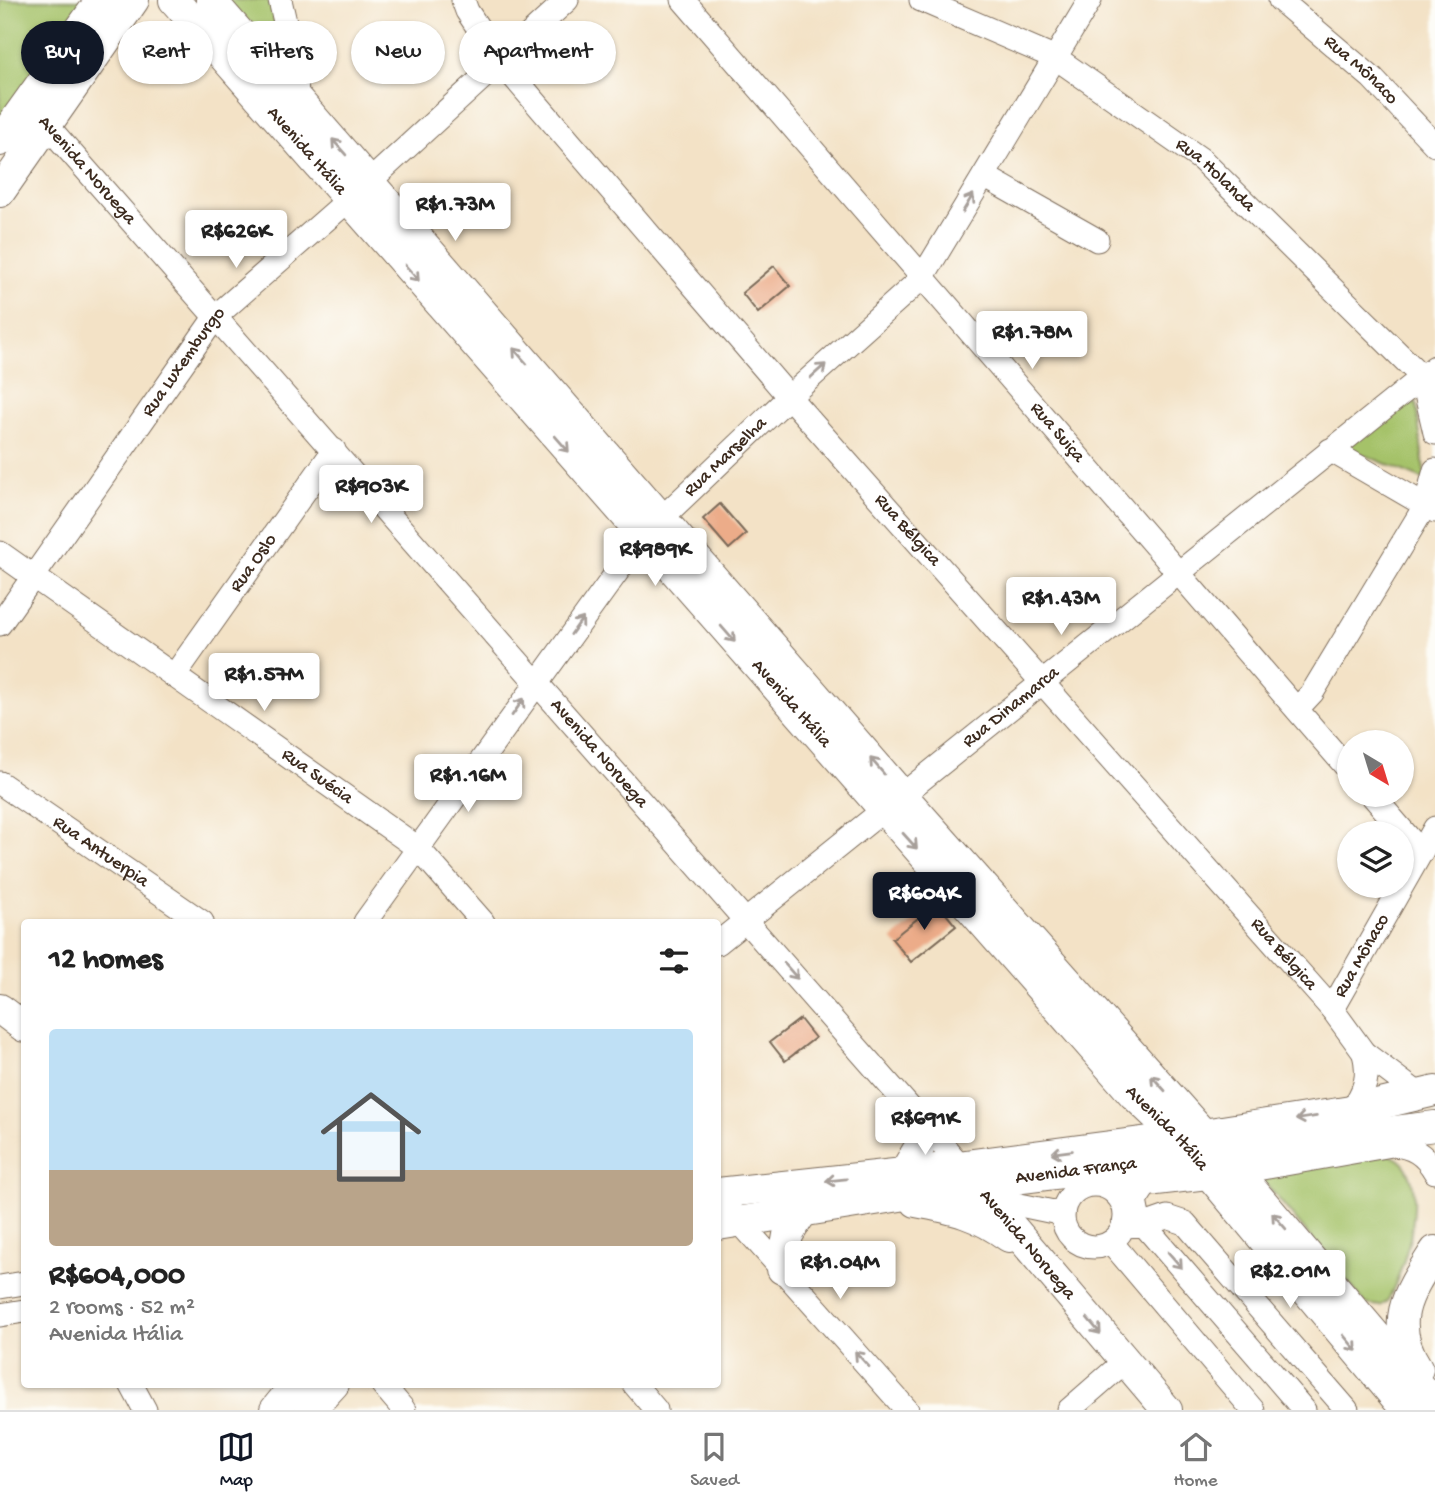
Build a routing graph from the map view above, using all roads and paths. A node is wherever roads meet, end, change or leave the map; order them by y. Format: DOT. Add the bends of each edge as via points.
graph roads {
  1 [pos="101,0"];
  2 [pos="134,0"];
  3 [pos="174,0"];
  4 [pos="211,0"];
  5 [pos="280,0"];
  6 [pos="463,0"];
  7 [pos="567,0"];
  8 [pos="683,0"];
  9 [pos="920,0"];
  10 [pos="1090,0"];
  11 [pos="1280,0"];
  12 [pos="473,21"];
  13 [pos="544,21"];
  14 [pos="1056,58"];
  15 [pos="475,84"];
  16 [pos="520,84"];
  17 [pos="296,98"];
  18 [pos="27,102"];
  19 [pos="47,124"];
  20 [pos="0,141"];
  21 [pos="1435,145"];
  22 [pos="984,176"];
  23 [pos="359,191"];
  24 [pos="0,192"];
  25 [pos="1097,240"];
  26 [pos="922,278"];
  27 [pos="216,316"];
  28 [pos="1428,372"];
  29 [pos="789,397"];
  30 [pos="1435,433"];
  31 [pos="334,450"];
  32 [pos="1330,450"];
  33 [pos="1435,470"];
  34 [pos="1430,509"];
  35 [pos="652,527"];
  36 [pos="0,553"];
  37 [pos="1177,572"];
  38 [pos="33,577"];
  39 [pos="0,624"];
  40 [pos="174,676"];
  41 [pos="536,681"];
  42 [pos="1041,681"];
  43 [pos="1297,709"];
  44 [pos="1337,756"];
  45 [pos="0,783"];
  46 [pos="892,802"];
  47 [pos="1382,807"];
  48 [pos="1435,828"];
  49 [pos="418,848"];
  50 [pos="1421,852"];
  51 [pos="198,919"];
  52 [pos="367,919"];
  53 [pos="480,919"];
  54 [pos="746,920"];
  55 [pos="721,941"];
  56 [pos="0,1009"];
  57 [pos="1332,1009"];
  58 [pos="21,1025"];
  59 [pos="1364,1053"];
  60 [pos="1134,1095"];
  61 [pos="1430,1102"];
  62 [pos="1352,1111"];
  63 [pos="922,1121"];
  64 [pos="1435,1126"];
  65 [pos="1129,1143"];
  66 [pos="1208,1156"];
  67 [pos="1435,1172"];
  68 [pos="974,1183"];
  69 [pos="1168,1183"];
  70 [pos="898,1185"];
  71 [pos="1145,1186"];
  72 [pos="1110,1189"];
  73 [pos="721,1195"];
  74 [pos="721,1203"];
  75 [pos="803,1211"];
  76 [pos="1063,1214"];
  77 [pos="1167,1217"];
  78 [pos="728,1223"];
  79 [pos="1435,1233"];
  80 [pos="1119,1235"];
  81 [pos="1435,1251"];
  82 [pos="1033,1253"];
  83 [pos="782,1269"];
  84 [pos="1418,1278"];
  85 [pos="21,1284"];
  86 [pos="0,1287"];
  87 [pos="21,1312"];
  88 [pos="0,1315"];
  89 [pos="1124,1362"];
  90 [pos="133,1388"];
  91 [pos="330,1388"];
  92 [pos="385,1388"];
  93 [pos="637,1388"];
  94 [pos="1425,1406"];
  95 [pos="145,1410"];
  96 [pos="310,1410"];
  97 [pos="404,1410"];
  98 [pos="656,1410"];
  99 [pos="907,1410"];
  100 [pos="1069,1410"];
  101 [pos="1167,1410"];
  102 [pos="1237,1410"];
  103 [pos="1253,1410"];
  104 [pos="1304,1410"];
  105 [pos="1347,1410"];
  1 -- 18 [label="main road"];
  2 -- 19 [label="main road"];
  3 -- 23 [label="main road, Avenida Itália"];
  4 -- 17 [label="main road, Avenida Itália"];
  5 -- 17 [label="street, Avenida Itália" via="297,74"];
  6 -- 12 [label="street, Rua Bélgica"];
  7 -- 13 [label="street, Rua Luxemburgo"];
  8 -- 26 [label="street, Rua Suiça"];
  9 -- 14 [label="street, Rua Holanda"];
  10 -- 14 [label="street, Rua Marselha"];
  11 -- 21 [label="street, Rua Mônaco" via="1372,78"];
  14 -- 22 [label="street, Rua Marselha"];
  14 -- 28 [label="street, Rua Holanda" via="1202,160"];
  15 -- 23 [label="street, Rua Luxemburgo"];
  16 -- 29 [label="street, Rua Bélgica"];
  23 -- 17 [label="main road, Avenida Itália, one-way"];
  18 -- 19 [label="street, Avenida Noruega"];
  18 -- 20 [label="main road"];
  19 -- 24 [label="main road"];
  19 -- 27 [label="street, Avenida Noruega"];
  22 -- 25 [label="street"];
  26 -- 22 [label="street, Rua Marselha, one-way"];
  23 -- 27 [label="street, Rua Luxemburgo"];
  23 -- 35 [label="main road, Avenida Itália"];
  29 -- 26 [label="street, Rua Marselha, one-way"];
  26 -- 37 [label="street, Rua Suiça"];
  27 -- 31 [label="street, Avenida Noruega"];
  27 -- 38 [label="street, Rua Luxemburgo"];
  28 -- 30 [label="street"];
  28 -- 32 [label="street, Rua Dinamarca"];
  29 -- 35 [label="street, Rua Marselha"];
  29 -- 42 [label="street, Rua Bélgica"];
  31 -- 40 [label="street, Rua Oslo"];
  31 -- 41 [label="street, Avenida Noruega"];
  32 -- 34 [label="street"];
  32 -- 37 [label="street, Rua Dinamarca"];
  33 -- 34 [label="street"];
  34 -- 43 [label="street" via="1312,694"];
  41 -- 35 [label="street, Rua Marselha, one-way"];
  35 -- 46 [label="main road, Avenida Itália"];
  36 -- 38 [label="street, Rua Suécia"];
  37 -- 42 [label="street, Rua Dinamarca"];
  37 -- 43 [label="street, Rua Suiça"];
  38 -- 39 [label="street, Rua Luxemburgo"];
  38 -- 40 [label="street, Rua Suécia"];
  40 -- 49 [label="street, Rua Suécia"];
  49 -- 41 [label="street, Rua Marselha, one-way"];
  41 -- 54 [label="street, Avenida Noruega"];
  42 -- 46 [label="street, Rua Dinamarca"];
  42 -- 57 [label="street, Rua Bélgica"];
  43 -- 44 [label="street, Rua Suiça"];
  45 -- 51 [label="street, Rua Antuerpia"];
  46 -- 54 [label="street, Rua Dinamarca"];
  46 -- 60 [label="main road, Avenida Itália, one-way"];
  66 -- 46 [label="main road, Avenida Itália, one-way"];
  47 -- 50 [label="street"];
  48 -- 50 [label="street, Rua Mônaco"];
  49 -- 52 [label="street, Rua Marselha"];
  49 -- 53 [label="street, Rua Suécia"];
  50 -- 57 [label="street, Rua Mônaco"];
  54 -- 55 [label="street, Rua Dinamarca"];
  54 -- 63 [label="street, Avenida Noruega, one-way"];
  56 -- 58 [label="main road"];
  57 -- 59 [label="street, Rua Bélgica"];
  59 -- 61 [label="street, Rua Bélgica"];
  59 -- 62 [label="street" via="1369,1074"];
  60 -- 65 [label="main road"];
  60 -- 66 [label="main road, Avenida Itália"];
  61 -- 62 [label="main road, Avenida França"];
  62 -- 66 [label="main road, Avenida França, one-way"];
  63 -- 68 [label="street, Avenida Noruega"];
  63 -- 70 [label="main road" via="923,1141"];
  64 -- 66 [label="main road, Avenida França"];
  65 -- 66 [label="main road, Avenida França"];
  65 -- 68 [label="main road, Avenida França, one-way"];
  66 -- 67 [label="street" via="1408,1146"];
  66 -- 68 [label="main road, Avenida França"];
  66 -- 69 [label="street"];
  66 -- 94 [label="main road, Avenida Itália"];
  68 -- 70 [label="main road, Avenida França"];
  68 -- 76 [label="street"];
  68 -- 82 [label="main road, Avenida Noruega"];
  69 -- 71 [label="street"];
  69 -- 77 [label="street" via="1158,1200"];
  70 -- 73 [label="main road, Avenida França, one-way"];
  70 -- 75 [label="main road, Avenida França"];
  70 -- 82 [label="main road" via="983,1219"];
  71 -- 72 [label="street"];
  71 -- 80 [label="street" via="1135,1201 1138,1216"];
  72 -- 76 [label="street" via="1100,1185 1080,1188 1071,1195"];
  72 -- 80 [label="street" via="1123,1205"];
  74 -- 78 [label="street"];
  75 -- 78 [label="main road, Avenida França"];
  75 -- 83 [label="main road" via="788,1235"];
  76 -- 80 [label="street" via="1063,1223 1082,1245"];
  77 -- 80 [label="street"];
  77 -- 105 [label="street" via="1185,1223"];
  78 -- 83 [label="street"];
  79 -- 84 [label="street"];
  80 -- 102 [label="street"];
  80 -- 103 [label="street"];
  80 -- 104 [label="street, one-way"];
  81 -- 84 [label="main road"];
  82 -- 89 [label="main road, Avenida Noruega, one-way"];
  99 -- 83 [label="street, one-way"];
  84 -- 94 [label="main road" via="1401,1322 1402,1336 1427,1382"];
  85 -- 86 [label="street"];
  87 -- 88 [label="street"];
  89 -- 100 [label="street"];
  89 -- 101 [label="main road, Avenida Noruega"];
  90 -- 95 [label="street"];
  91 -- 96 [label="main road"];
  92 -- 97 [label="street"];
  93 -- 98 [label="street"];
}
